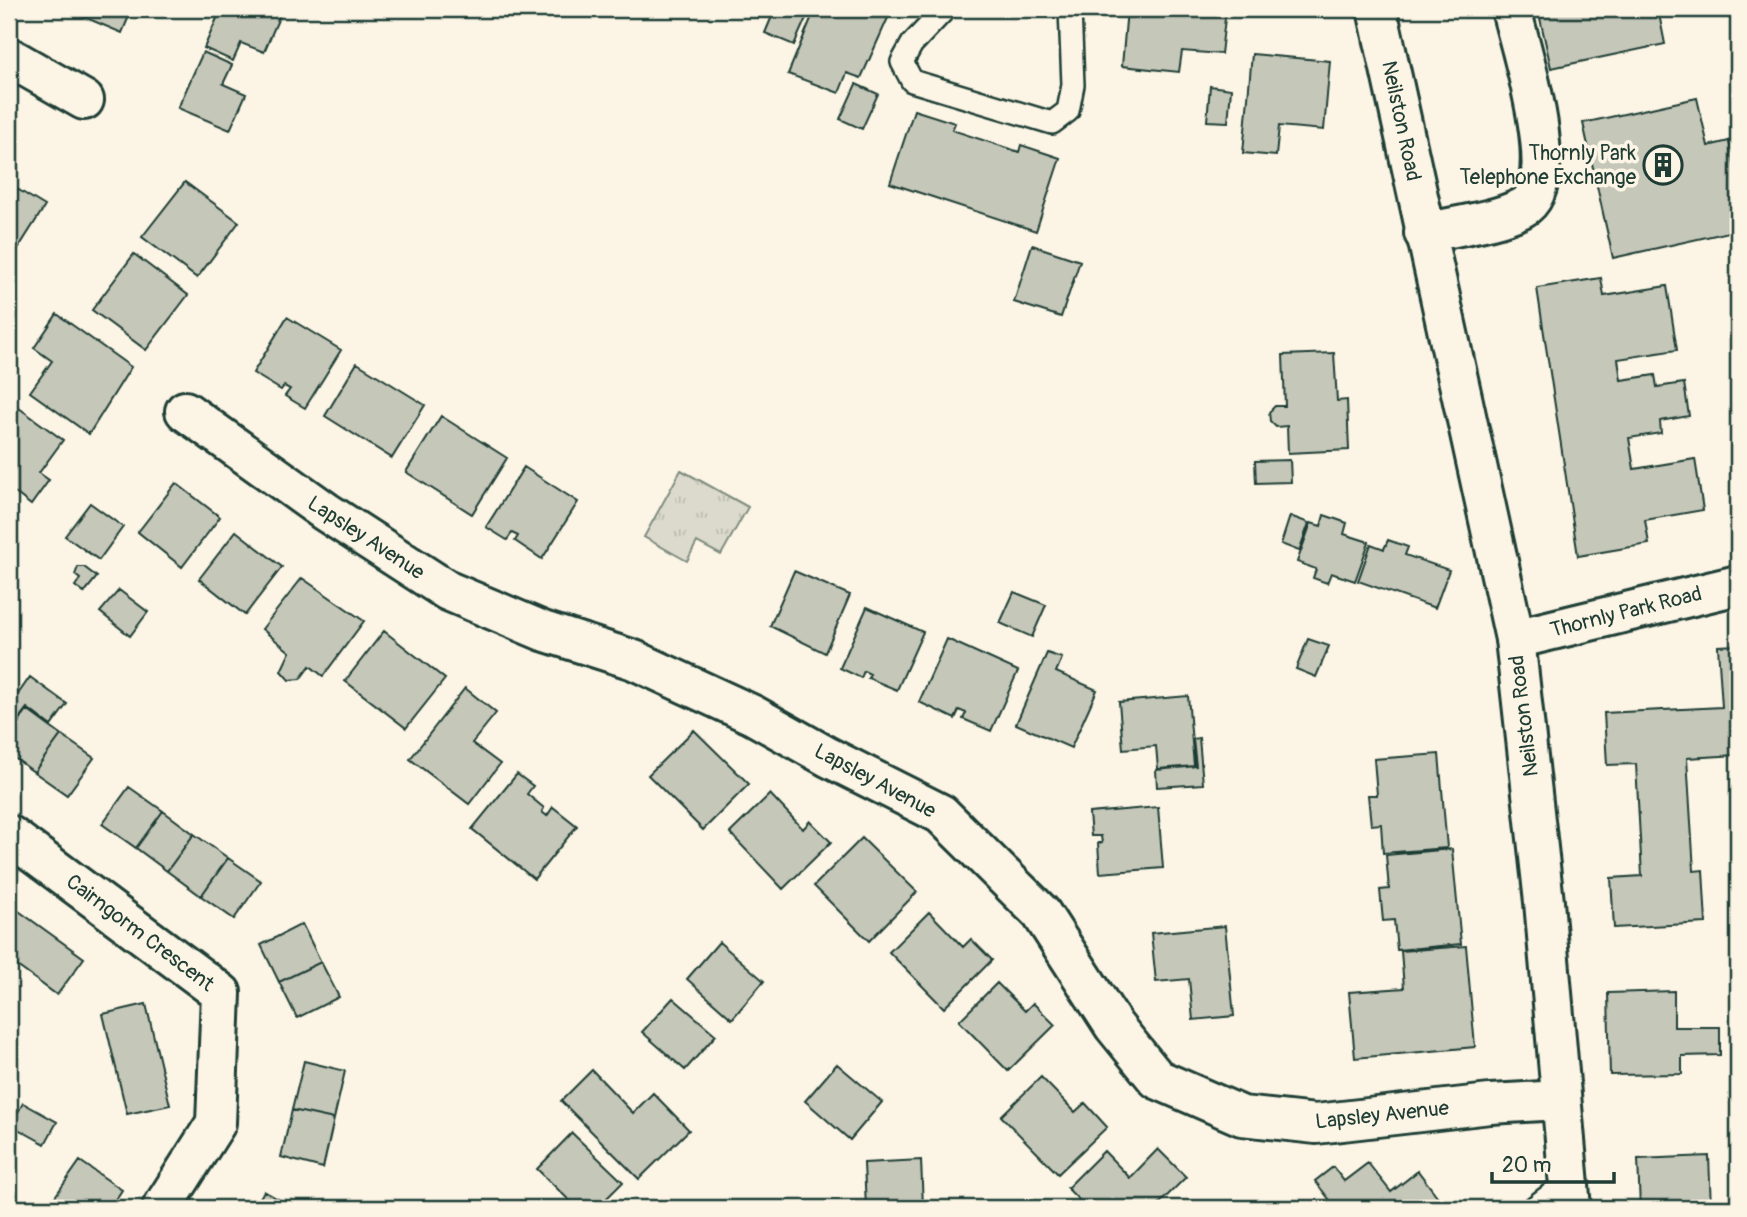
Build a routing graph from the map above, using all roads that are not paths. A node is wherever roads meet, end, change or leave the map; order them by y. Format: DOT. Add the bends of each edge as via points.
graph roads {
  1 [pos="946,9"];
  2 [pos="1070,9"];
  3 [pos="1377,9"];
  4 [pos="1511,9"];
  5 [pos="9,57"];
  6 [pos="84,100"];
  7 [pos="1424,233"];
  8 [pos="185,411"];
  9 [pos="1738,585"];
  10 [pos="1515,639"];
  11 [pos="9,835"];
  12 [pos="1561,1100"];
  13 [pos="1569,1194"];
  14 [pos="162,1208"];
  15 [pos="1533,1208"];
  1 -- 2 [label="lane" via="912,44 902,62 912,81 1052,124 1068,111 1073,85"];
  3 -- 7 [label="street, Neilston Road"];
  4 -- 7 [label="street" via="1539,129 1543,168 1537,191 1524,207"];
  5 -- 6 [label="street"];
  7 -- 10 [label="street, Neilston Road"];
  8 -- 12 [label="street, Lapsley Avenue" via="326,512 448,591 542,631 634,660 753,715 941,814 1041,913 1114,1026 1157,1079 1242,1116 1316,1124"];
  9 -- 10 [label="street, Thornly Park Road"];
  10 -- 12 [label="street, Neilston Road"];
  11 -- 14 [label="street, Cairngorm Crescent" via="221,993 216,1123"];
  12 -- 13 [label="street, Neilston Road"];
  13 -- 15 [label="lane"];
}
